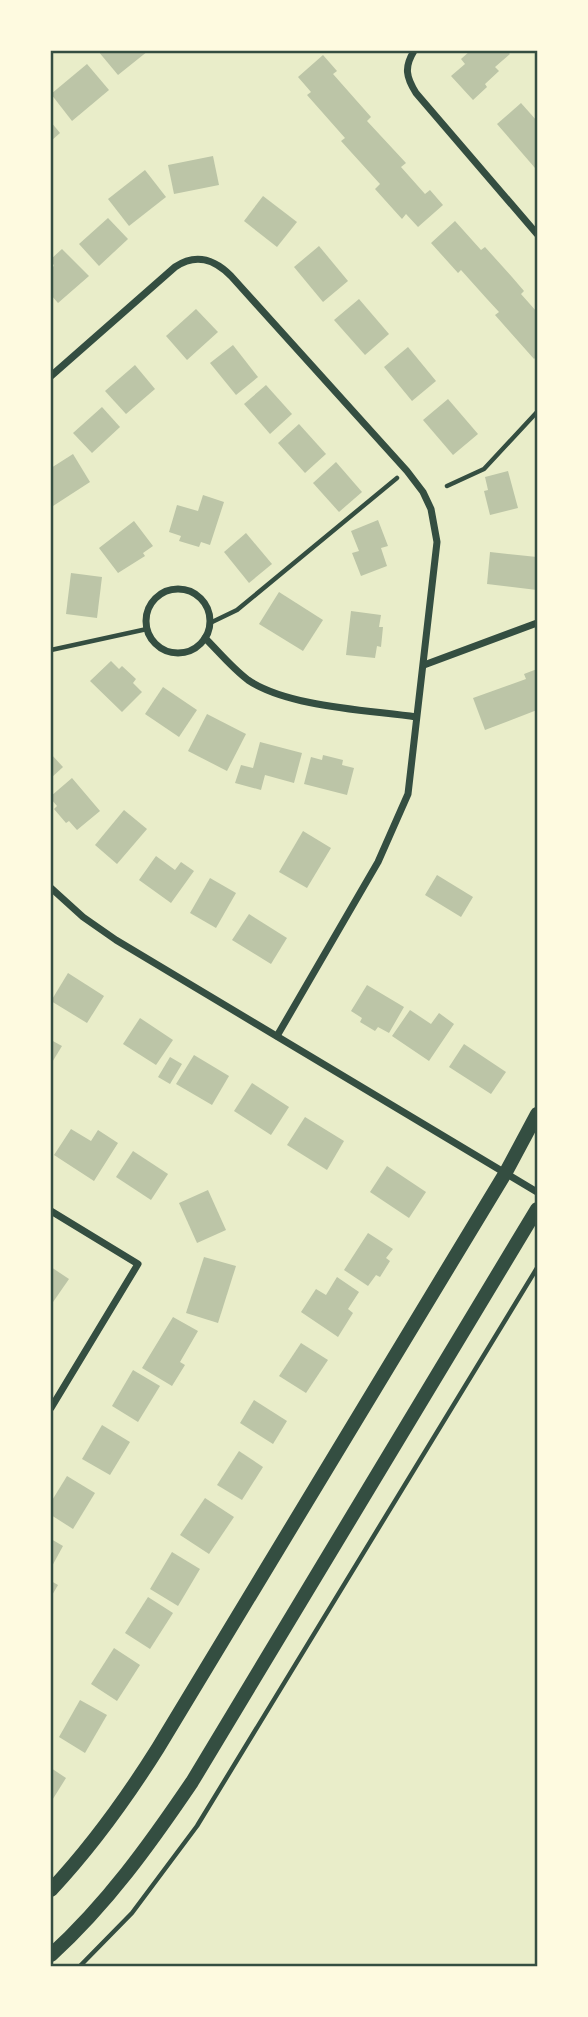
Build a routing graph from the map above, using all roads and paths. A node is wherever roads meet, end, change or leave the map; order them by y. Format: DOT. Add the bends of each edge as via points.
graph roads {
  1 [pos="414,51"];
  2 [pos="537,234"];
  3 [pos="51,376"];
  4 [pos="537,411"];
  5 [pos="407,471"];
  6 [pos="447,486"];
  7 [pos="537,623"];
  8 [pos="210,624"];
  9 [pos="147,629"];
  10 [pos="205,638"];
  11 [pos="51,649"];
  12 [pos="424,665"];
  13 [pos="416,717"];
  14 [pos="52,893"];
  15 [pos="277,1036"];
  16 [pos="537,1114"];
  17 [pos="506,1172"];
  18 [pos="537,1192"];
  19 [pos="537,1209"];
  20 [pos="51,1211"];
  21 [pos="537,1268"];
  22 [pos="51,1408"];
  23 [pos="51,1890"];
  24 [pos="51,1955"];
  25 [pos="80,1966"];
  1 -- 2 [label="street" via="406,71 416,93"];
  3 -- 5 [label="street" via="175,267 197,258 209,260 231,276"];
  4 -- 6 [label="path" via="484,469"];
  5 -- 8 [label="path" via="237,610"];
  5 -- 12 [label="street" via="431,509 437,542"];
  7 -- 12 [label="street"];
  8 -- 9 [label="street" via="209,613 197,595 176,589 156,598"];
  8 -- 10 [label="street"];
  9 -- 10 [label="street" via="158,646 175,653 193,650"];
  9 -- 11 [label="path"];
  10 -- 13 [label="street" via="249,680 267,690"];
  12 -- 13 [label="street"];
  13 -- 15 [label="street" via="408,794 399,819"];
  14 -- 15 [label="street" via="116,940"];
  15 -- 17 [label="street"];
  16 -- 17 [label="main road"];
  17 -- 18 [label="street"];
  17 -- 23 [label="main road" via="146,1768 84,1855"];
  19 -- 24 [label="main road" via="192,1782 116,1887"];
  20 -- 22 [label="street" via="138,1264"];
  21 -- 25 [label="path" via="197,1826 132,1913"];
}
